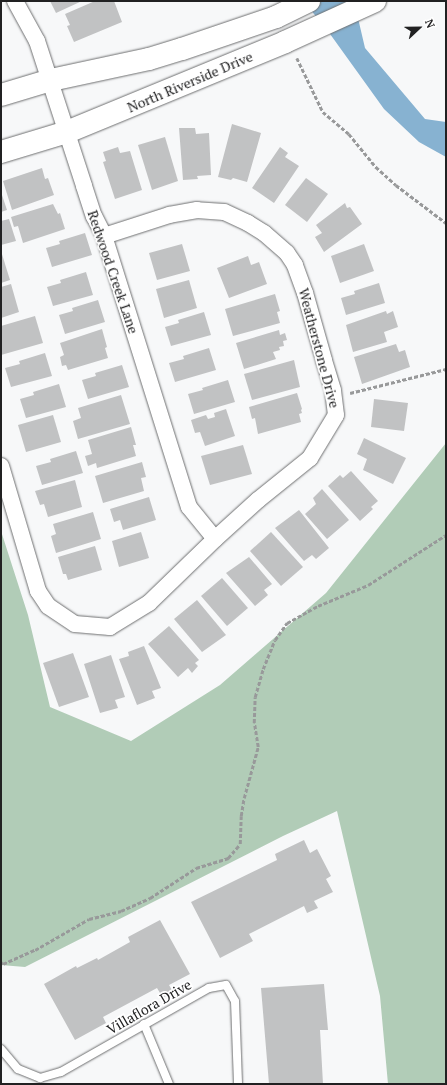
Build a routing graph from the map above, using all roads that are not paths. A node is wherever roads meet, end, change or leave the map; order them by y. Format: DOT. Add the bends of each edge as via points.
graph roads {
  1 [pos="15,1"];
  2 [pos="309,1"];
  3 [pos="375,1"];
  4 [pos="51,80"];
  5 [pos="1,95"];
  6 [pos="67,132"];
  7 [pos="1,152"];
  8 [pos="104,236"];
  9 [pos="1,466"];
  10 [pos="215,539"];
  11 [pos="144,1024"];
  12 [pos="1,1049"];
  13 [pos="169,1084"];
  14 [pos="238,1084"];
  1 -- 4 [label="street, Redwood Creek Lane" via="37,41"];
  2 -- 4 [label="main road, North Riverside Drive" via="288,12 148,59"];
  3 -- 6 [label="main road, North Riverside Drive" via="296,47"];
  4 -- 5 [label="main road, North Riverside Drive"];
  4 -- 6 [label="street, Redwood Creek Lane"];
  6 -- 7 [label="main road, North Riverside Drive"];
  6 -- 8 [label="street, Redwood Creek Lane" via="94,216"];
  8 -- 10 [label="street, Redwood Creek Lane" via="189,507"];
  8 -- 10 [label="street, Weatherstone Drive" via="169,215 197,210 224,212 264,233 295,265 334,397 336,415 310,458"];
  9 -- 10 [label="street, Weatherstone Drive" via="38,591 48,606 75,624 110,628 150,603"];
  11 -- 12 [label="lane, Villaflora Drive" via="61,1072 40,1078 18,1069"];
  11 -- 13 [label="lane"];
  11 -- 14 [label="lane, Villaflora Drive" via="209,988 226,985 235,1001"];
}
